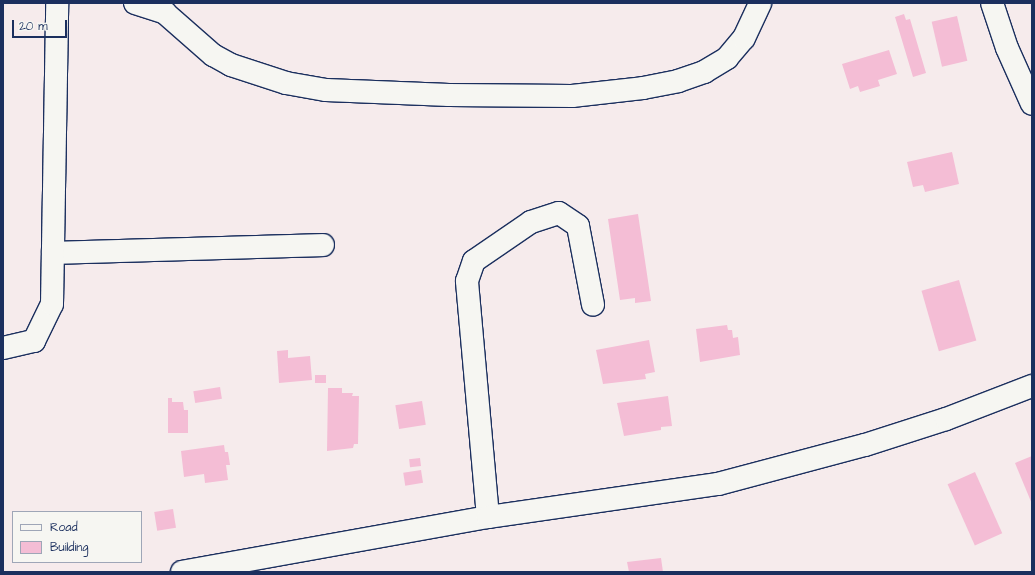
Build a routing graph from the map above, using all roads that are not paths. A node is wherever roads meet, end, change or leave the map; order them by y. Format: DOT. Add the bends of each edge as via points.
graph roads {
  1 [pos="57,3"];
  2 [pos="135,3"];
  3 [pos="760,3"];
  4 [pos="992,3"];
  5 [pos="1032,104"];
  6 [pos="323,245"];
  7 [pos="53,253"];
  8 [pos="593,305"];
  9 [pos="3,348"];
  10 [pos="1032,386"];
  11 [pos="488,517"];
  12 [pos="182,572"];
  1 -- 7 [label="street"];
  2 -- 3 [label="street" via="165,13 213,55 231,65 286,83 326,90 572,96 643,88 678,81 704,72 727,58 744,38"];
  4 -- 5 [label="street" via="1007,48"];
  6 -- 7 [label="street"];
  7 -- 9 [label="street" via="52,304 34,341"];
  8 -- 11 [label="street" via="578,226 558,213 530,222 474,261 467,281"];
  10 -- 11 [label="street" via="865,445 718,484"];
  11 -- 12 [label="street"];
}
